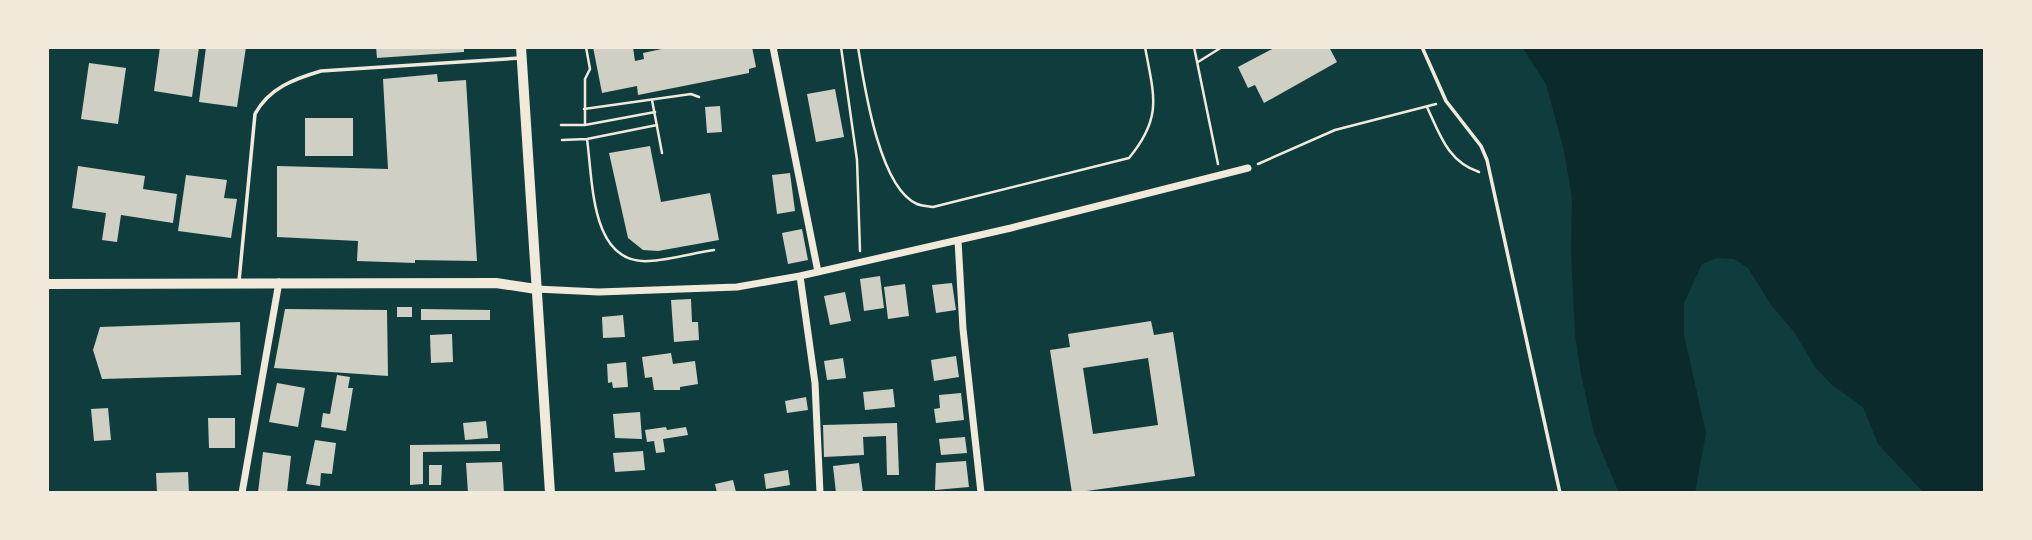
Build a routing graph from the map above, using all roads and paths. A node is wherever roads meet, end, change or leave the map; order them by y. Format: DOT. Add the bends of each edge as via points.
graph roads {
  1 [pos="586,47"];
  2 [pos="773,47"];
  3 [pos="841,47"];
  4 [pos="858,47"];
  5 [pos="1145,47"];
  6 [pos="1194,47"];
  7 [pos="1222,47"];
  8 [pos="1422,47"];
  9 [pos="521,53"];
  10 [pos="1197,62"];
  11 [pos="699,97"];
  12 [pos="652,100"];
  13 [pos="1446,101"];
  14 [pos="1427,107"];
  15 [pos="584,109"];
  16 [pos="655,112"];
  17 [pos="561,125"];
  18 [pos="585,125"];
  19 [pos="657,125"];
  20 [pos="587,139"];
  21 [pos="562,140"];
  22 [pos="662,153"];
  23 [pos="1248,169"];
  24 [pos="1221,176"];
  25 [pos="1492,177"];
  26 [pos="958,240"];
  27 [pos="714,250"];
  28 [pos="861,262"];
  29 [pos="818,272"];
  30 [pos="800,276"];
  31 [pos="239,281"];
  32 [pos="279,281"];
  33 [pos="47,284"];
  34 [pos="536,289"];
  35 [pos="243,493"];
  36 [pos="550,493"];
  37 [pos="820,493"];
  38 [pos="981,493"];
  39 [pos="1560,493"];
  1 -- 15 [label="path" via="590,69"];
  2 -- 29 [label="street"];
  3 -- 28 [label="path" via="856,160"];
  4 -- 5 [label="path" via="872,128 896,182 918,204 933,207 1129,158 1146,138 1156,103"];
  6 -- 10 [label="path"];
  7 -- 10 [label="path"];
  8 -- 13 [label="lane"];
  9 -- 31 [label="lane" via="321,71 274,90 255,114"];
  9 -- 34 [label="main road"];
  10 -- 24 [label="path"];
  11 -- 12 [label="path" via="691,94"];
  12 -- 15 [label="path"];
  12 -- 16 [label="path"];
  13 -- 14 [label="path"];
  13 -- 25 [label="lane" via="1481,146"];
  14 -- 23 [label="path" via="1335,130"];
  14 -- 25 [label="path" via="1450,153 1465,167"];
  15 -- 18 [label="path"];
  16 -- 18 [label="path"];
  16 -- 19 [label="path"];
  17 -- 18 [label="path"];
  19 -- 20 [label="path"];
  19 -- 22 [label="path"];
  20 -- 21 [label="path"];
  20 -- 27 [label="path" via="602,233 617,254 648,261"];
  23 -- 24 [label="street"];
  24 -- 26 [label="street"];
  25 -- 39 [label="lane"];
  26 -- 28 [label="street"];
  26 -- 38 [label="street"];
  28 -- 29 [label="street"];
  29 -- 30 [label="street"];
  30 -- 34 [label="street" via="737,287 598,292"];
  30 -- 37 [label="street" via="815,383"];
  31 -- 32 [label="street"];
  31 -- 33 [label="street"];
  32 -- 34 [label="street" via="496,283"];
  32 -- 35 [label="street"];
  34 -- 36 [label="main road"];
}
